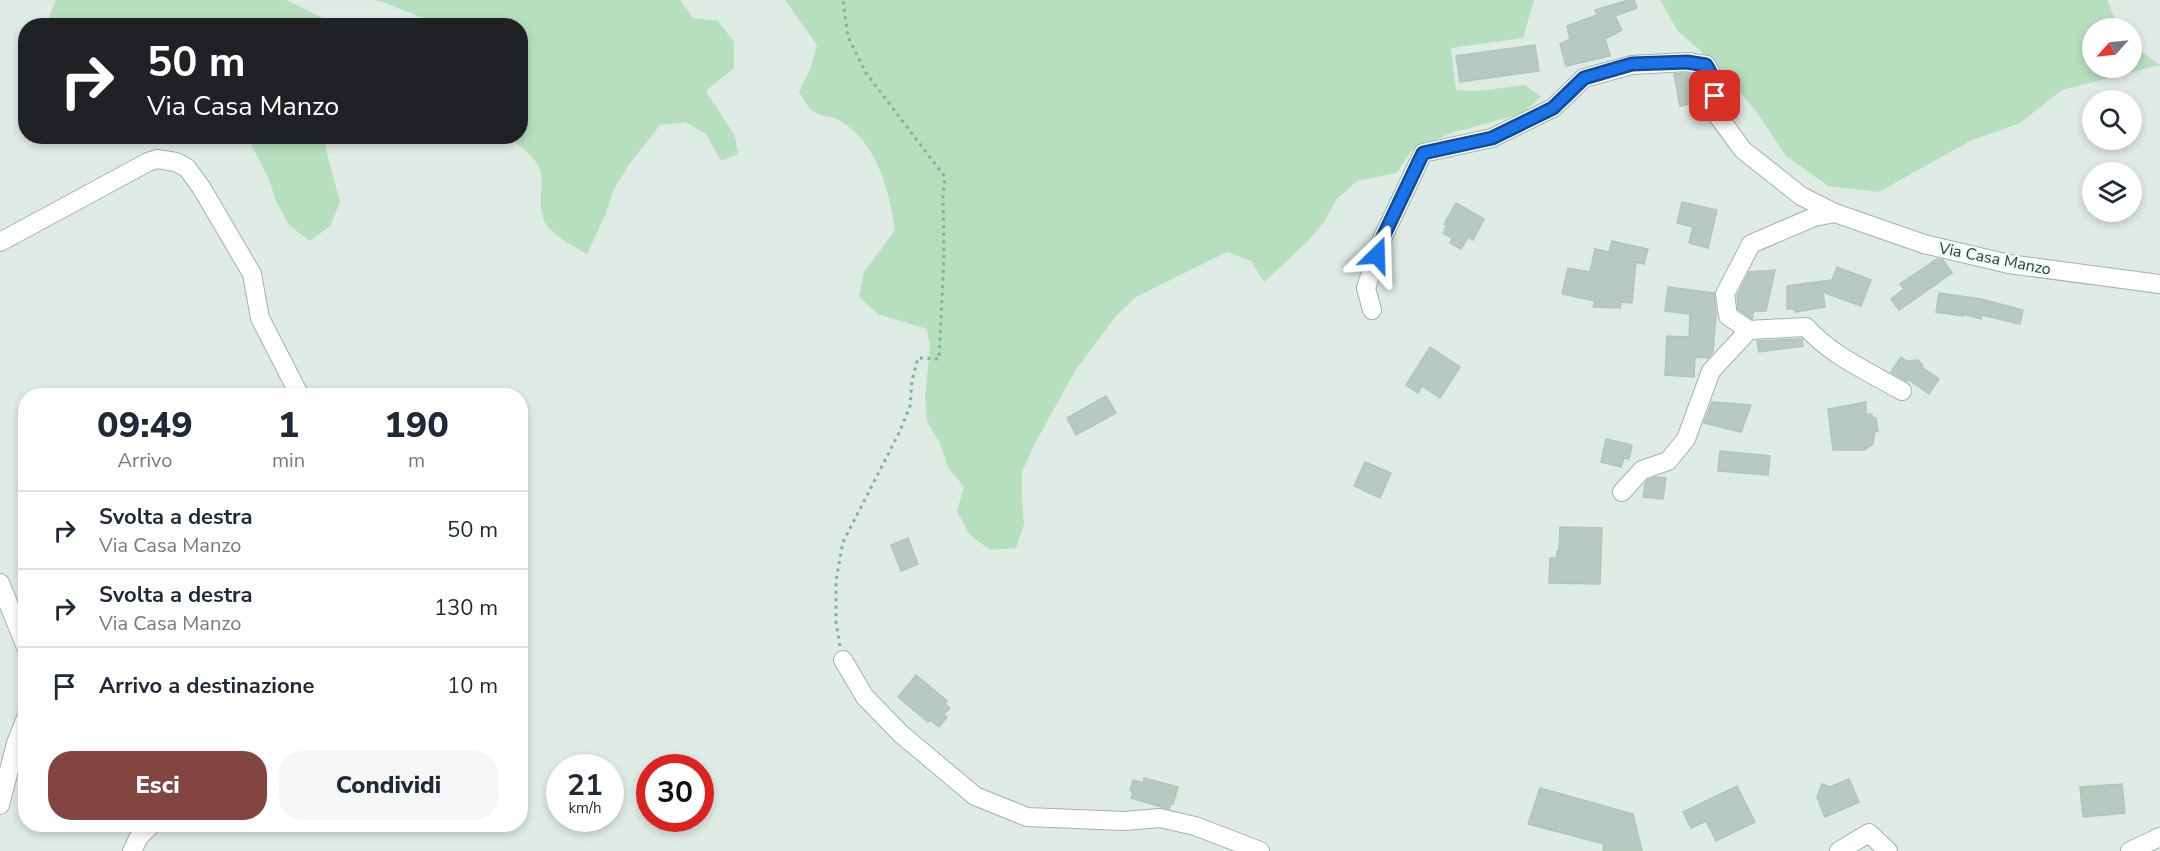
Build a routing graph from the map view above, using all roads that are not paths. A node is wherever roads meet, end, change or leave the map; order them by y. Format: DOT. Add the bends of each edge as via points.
graph roads {
  1 [pos="1835,213"];
  2 [pos="0,242"];
  3 [pos="2160,284"];
  4 [pos="1372,310"];
  5 [pos="1749,330"];
  6 [pos="296,388"];
  7 [pos="1902,391"];
  8 [pos="1622,492"];
  9 [pos="0,583"];
  10 [pos="18,627"];
  11 [pos="843,660"];
  12 [pos="18,738"];
  13 [pos="0,804"];
  14 [pos="144,832"];
  15 [pos="2160,837"];
  16 [pos="132,851"];
  17 [pos="1260,851"];
  18 [pos="1839,851"];
  19 [pos="1888,851"];
  20 [pos="2130,851"];
  1 -- 3 [label="street, Via Casa Manzo" via="1924,244 2009,264"];
  1 -- 4 [label="street, Via Casa Manzo" via="1801,196 1743,150 1715,112 1715,81 1706,65 1632,64 1584,78 1553,108 1492,138 1423,153 1382,239 1366,288"];
  1 -- 5 [label="street" via="1814,217 1750,244 1725,294 1728,316"];
  2 -- 6 [label="street" via="148,162 176,162 187,168 201,187 252,274 260,318"];
  5 -- 7 [label="street" via="1806,327 1818,341"];
  5 -- 8 [label="street" via="1711,371 1686,439 1668,461 1642,470"];
  9 -- 10 [label="street"];
  11 -- 17 [label="street" via="865,697 901,734 975,796 1027,817 1124,821 1160,818 1195,826"];
  12 -- 13 [label="street"];
  14 -- 16 [label="street"];
  15 -- 20 [label="street"];
  18 -- 19 [label="street" via="1869,833"];
}
